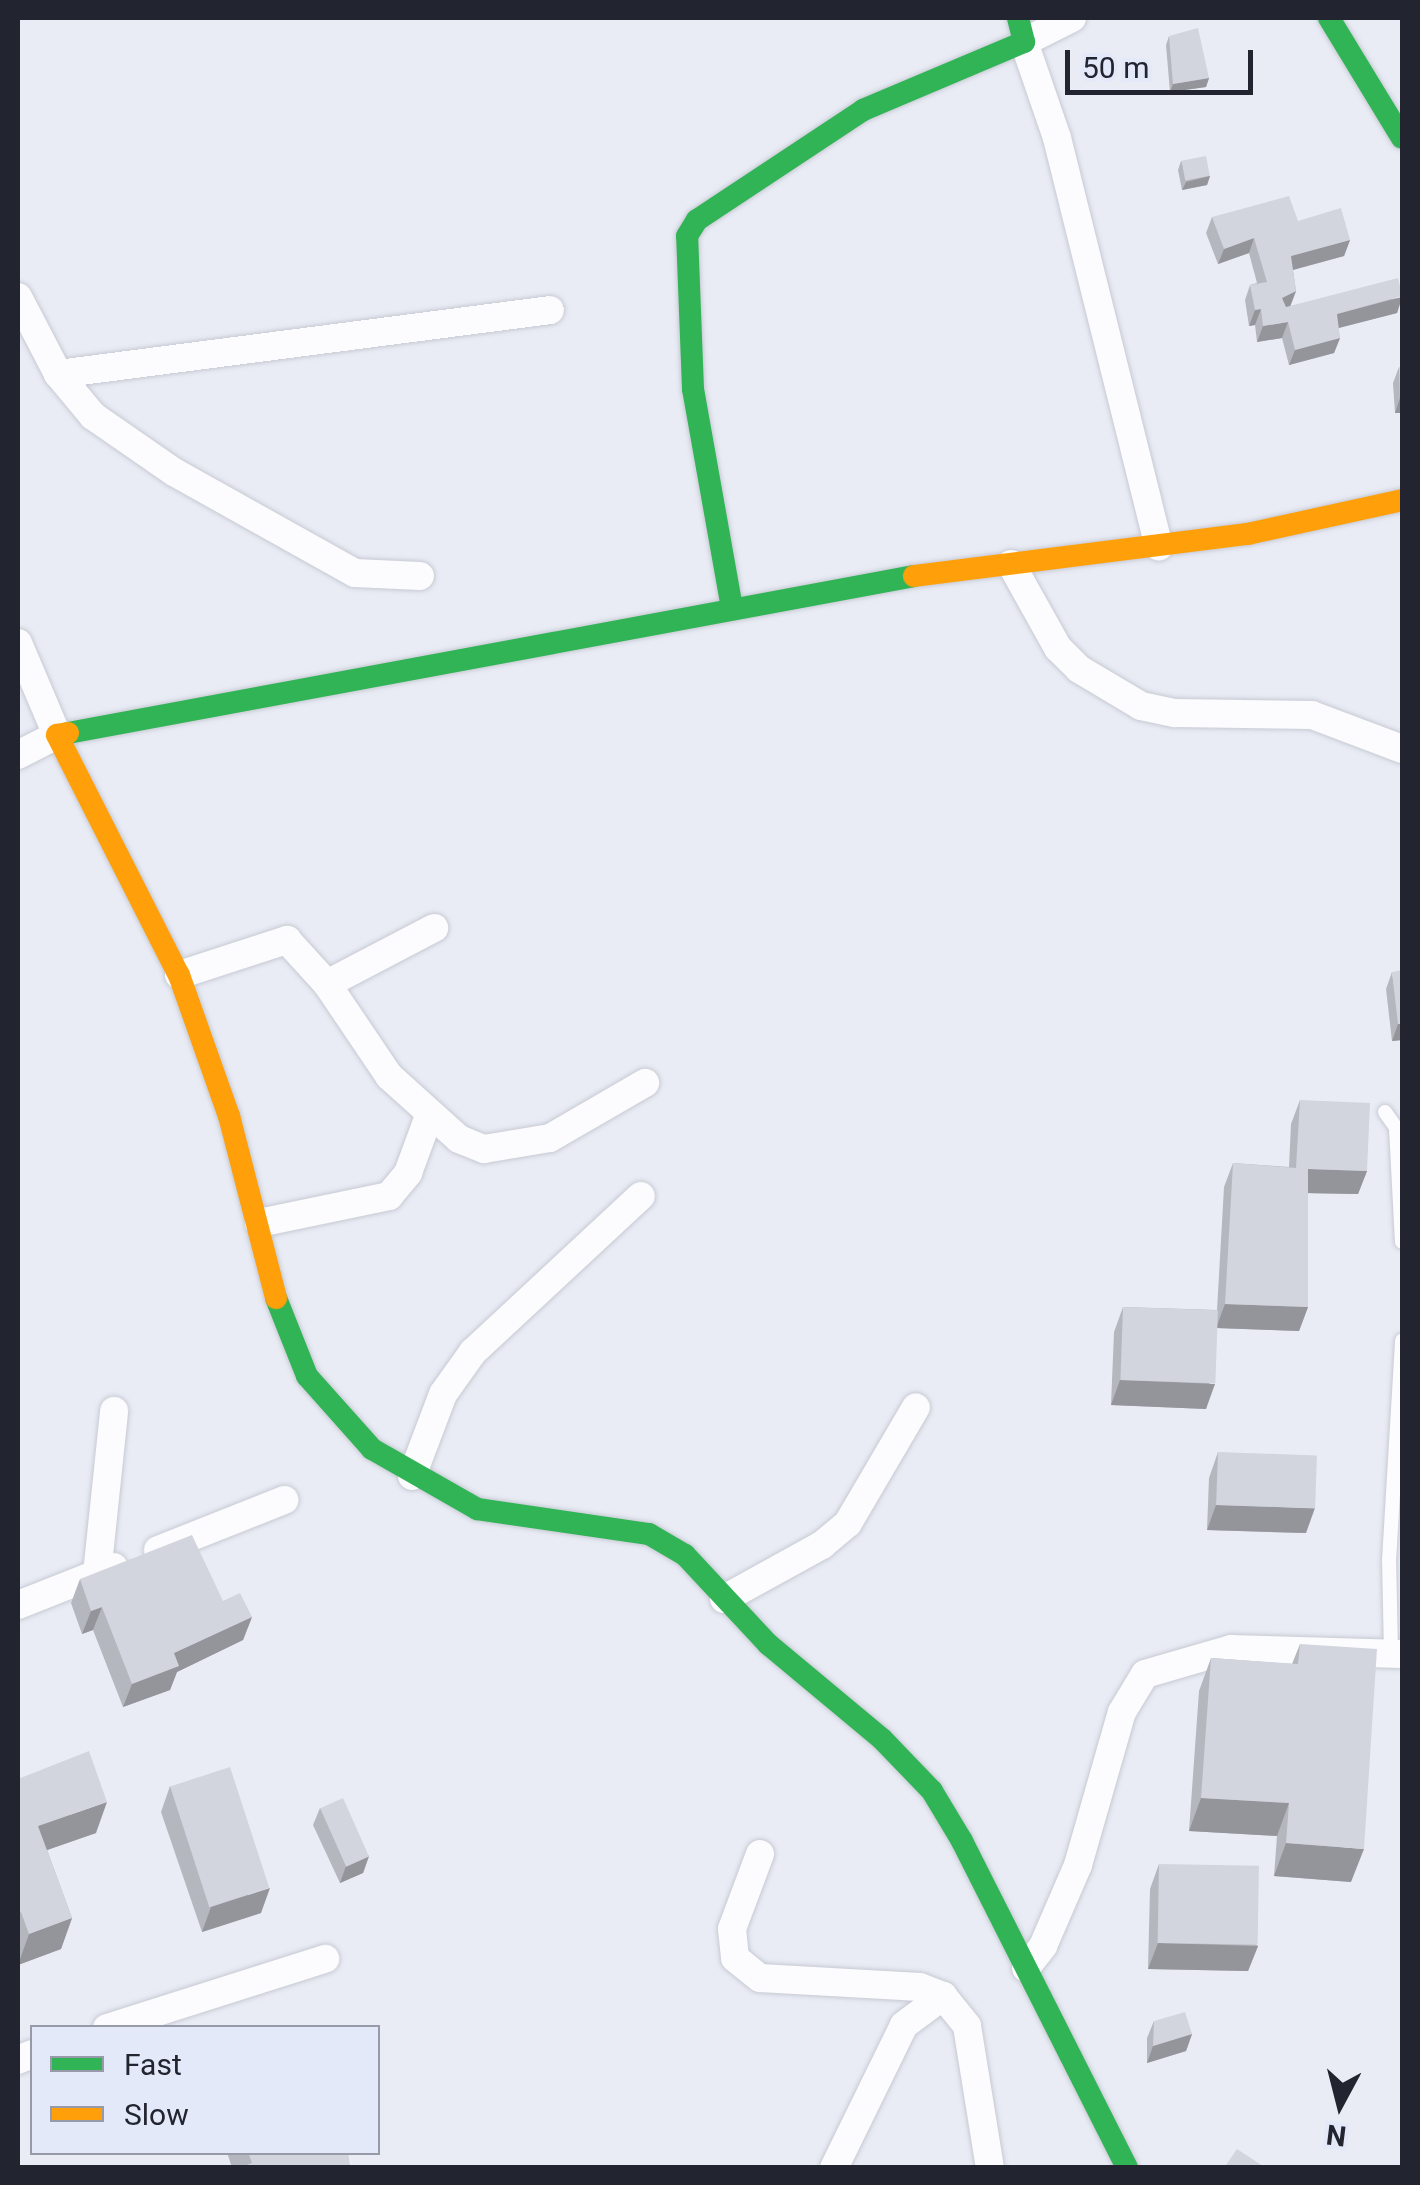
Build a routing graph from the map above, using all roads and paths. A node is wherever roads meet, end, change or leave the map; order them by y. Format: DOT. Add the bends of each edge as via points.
graph roads {
  1 [pos="1072,18"];
  2 [pos="1329,18"];
  3 [pos="1021,30"];
  4 [pos="1402,138"];
  5 [pos="18,297"];
  6 [pos="550,310"];
  7 [pos="58,374"];
  8 [pos="1402,500"];
  9 [pos="1159,546"];
  10 [pos="1011,564"];
  11 [pos="420,576"];
  12 [pos="732,608"];
  13 [pos="18,643"];
  14 [pos="57,735"];
  15 [pos="1402,749"];
  16 [pos="18,755"];
  17 [pos="434,928"];
  18 [pos="179,975"];
  19 [pos="327,984"];
  20 [pos="646,1083"];
  21 [pos="1386,1112"];
  22 [pos="430,1116"];
  23 [pos="642,1196"];
  24 [pos="259,1223"];
  25 [pos="1402,1242"];
  26 [pos="1402,1340"];
  27 [pos="916,1407"];
  28 [pos="114,1411"];
  29 [pos="412,1476"];
  30 [pos="284,1500"];
  31 [pos="97,1574"];
  32 [pos="724,1599"];
  33 [pos="18,1605"];
  34 [pos="1397,1654"];
  35 [pos="760,1854"];
  36 [pos="325,1959"];
  37 [pos="1026,1968"];
  38 [pos="943,1996"];
  39 [pos="117,2025"];
  40 [pos="834,2168"];
  41 [pos="990,2168"];
  42 [pos="1127,2168"];
  1 -- 3 [label="street"];
  2 -- 4 [label="main road"];
  3 -- 9 [label="street" via="1057,138"];
  3 -- 12 [label="main road" via="863,110 697,220 687,236 693,389"];
  5 -- 7 [label="street"];
  6 -- 7 [label="street"];
  7 -- 11 [label="street" via="94,416 174,472 355,573"];
  8 -- 9 [label="main road"];
  9 -- 10 [label="main road"];
  10 -- 12 [label="main road"];
  10 -- 15 [label="street" via="1058,648 1079,669 1141,706 1176,713 1312,715"];
  12 -- 14 [label="main road"];
  13 -- 14 [label="street"];
  14 -- 16 [label="street"];
  14 -- 18 [label="main road"];
  17 -- 19 [label="street"];
  18 -- 19 [label="street" via="286,940"];
  18 -- 24 [label="main road"];
  19 -- 22 [label="street" via="389,1076"];
  20 -- 22 [label="street" via="580,1124 514,1149 460,1139"];
  21 -- 25 [label="lane" via="1396,1128"];
  22 -- 24 [label="street" via="408,1173 390,1196"];
  23 -- 29 [label="street" via="472,1352 443,1394"];
  24 -- 29 [label="main road" via="280,1308 307,1376 372,1450"];
  26 -- 34 [label="lane" via="1389,1561"];
  27 -- 32 [label="street" via="848,1523 822,1545"];
  28 -- 31 [label="street"];
  29 -- 32 [label="main road" via="476,1509 649,1534 685,1556"];
  30 -- 31 [label="street"];
  31 -- 33 [label="street"];
  32 -- 37 [label="main road" via="932,1791"];
  34 -- 37 [label="street" via="1231,1649 1145,1674 1122,1712 1078,1864 1044,1946"];
  35 -- 38 [label="street" via="730,1944 746,1971 799,1984 920,1987"];
  36 -- 39 [label="street"];
  37 -- 42 [label="main road"];
  38 -- 40 [label="street" via="904,2025"];
  38 -- 41 [label="street" via="967,2026"];
}
